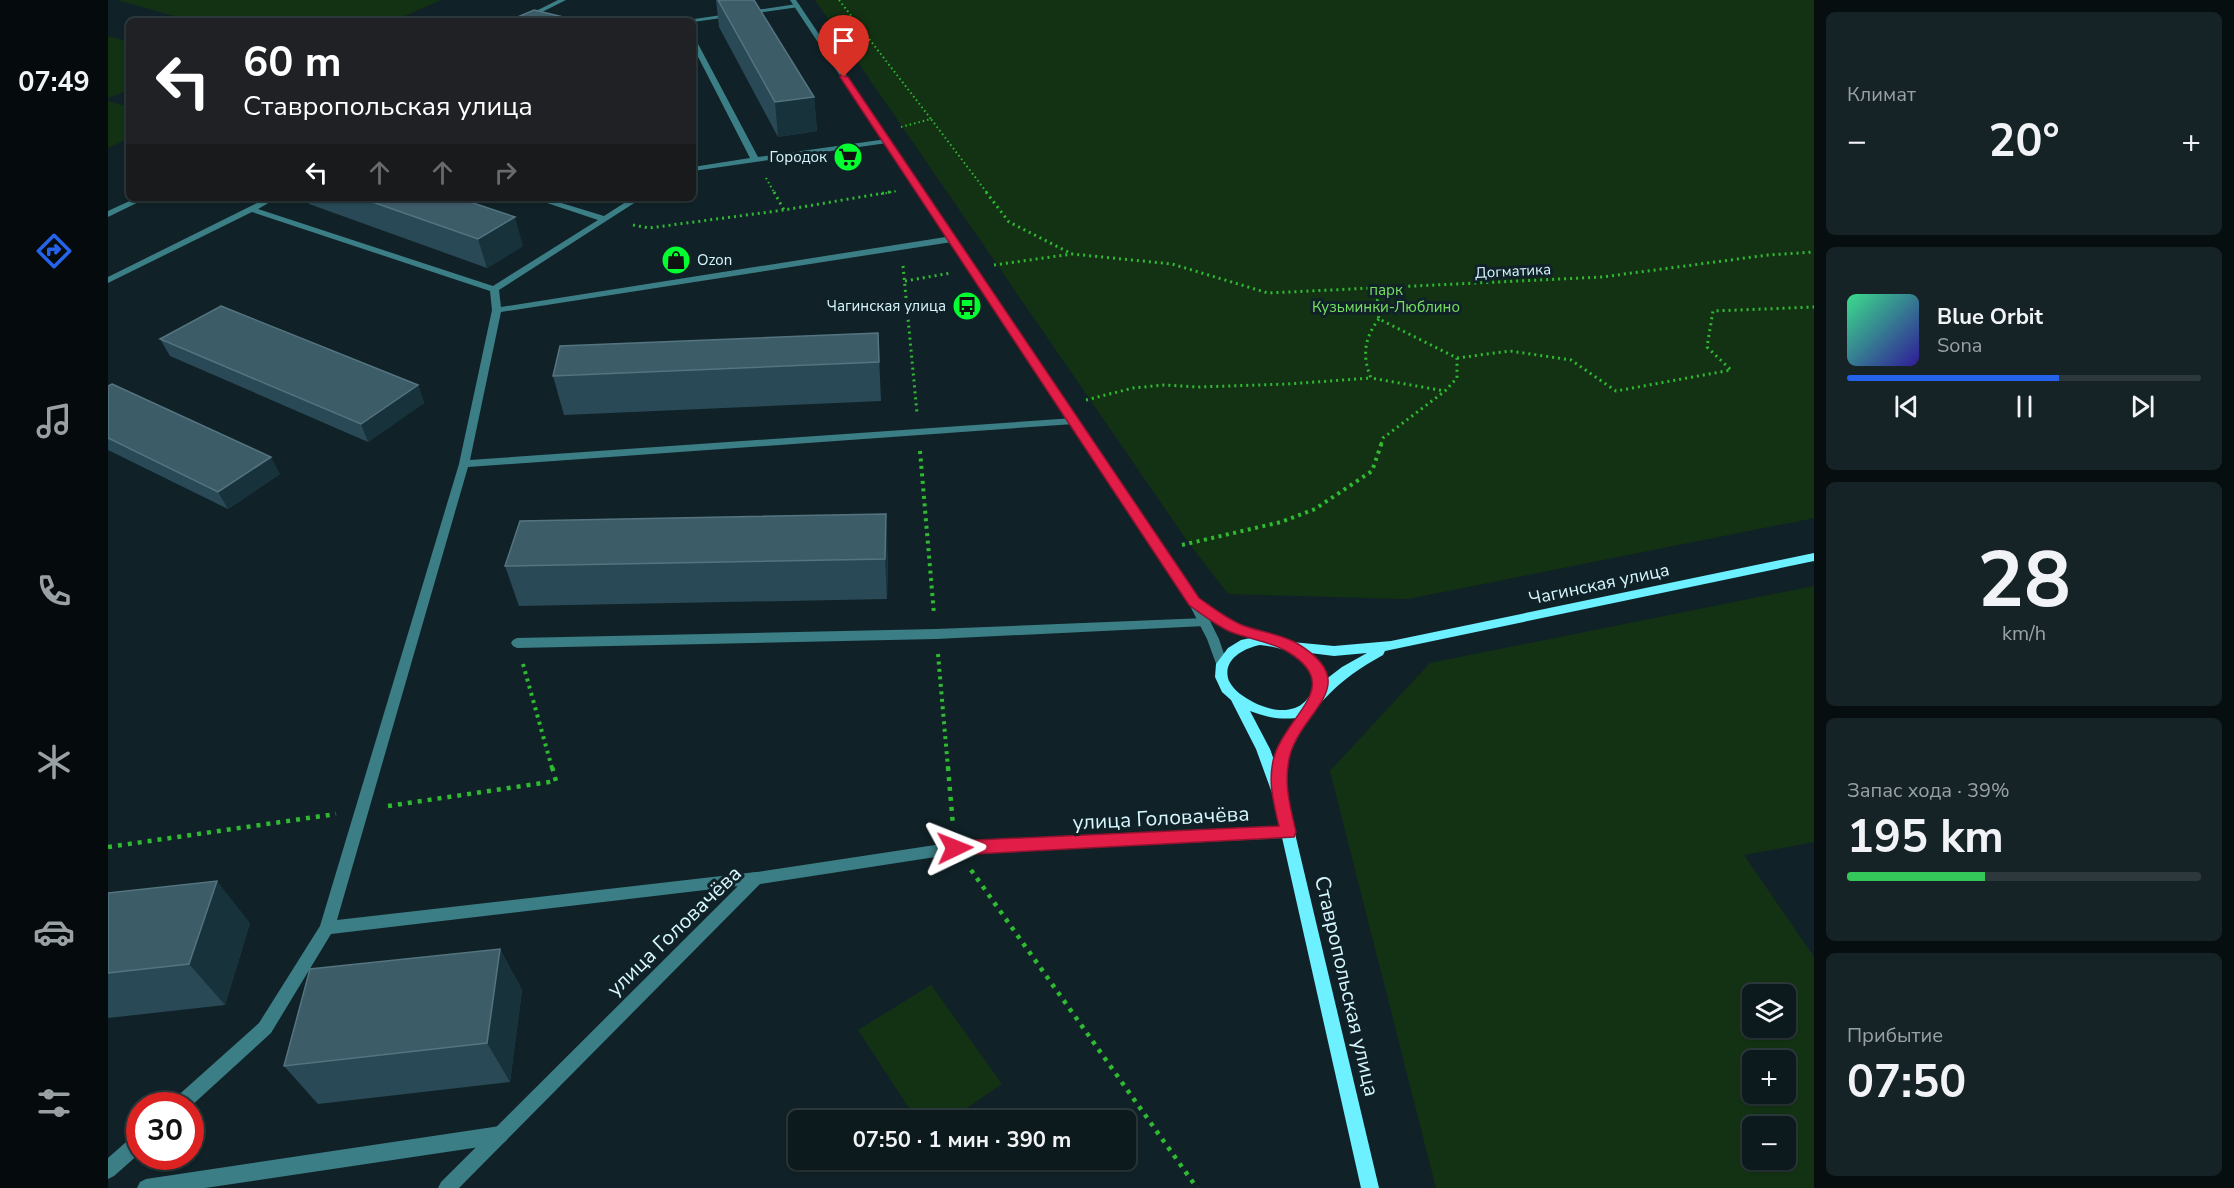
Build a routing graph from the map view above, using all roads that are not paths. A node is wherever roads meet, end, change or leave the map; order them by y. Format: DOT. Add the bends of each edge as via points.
graph roads {
  1 [pos="563,0"];
  2 [pos="795,3"];
  3 [pos="527,17"];
  4 [pos="531,18"];
  5 [pos="696,19"];
  6 [pos="696,46"];
  7 [pos="887,141"];
  8 [pos="755,160"];
  9 [pos="696,169"];
  10 [pos="136,201"];
  11 [pos="264,201"];
  12 [pos="546,201"];
  13 [pos="633,201"];
  14 [pos="250,209"];
  15 [pos="108,214"];
  16 [pos="605,219"];
  17 [pos="952,239"];
  18 [pos="108,280"];
  19 [pos="494,290"];
  20 [pos="497,310"];
  21 [pos="1074,421"];
  22 [pos="464,464"];
  23 [pos="1814,557"];
  24 [pos="1194,602"];
  25 [pos="1205,622"];
  26 [pos="517,643"];
  27 [pos="1277,643"];
  28 [pos="1391,646"];
  29 [pos="1292,647"];
  30 [pos="1222,666"];
  31 [pos="1237,699"];
  32 [pos="1313,703"];
  33 [pos="1279,794"];
  34 [pos="1288,832"];
  35 [pos="756,878"];
  36 [pos="327,928"];
  37 [pos="195,1092"];
  38 [pos="500,1135"];
  39 [pos="126,1154"];
  40 [pos="108,1170"];
  41 [pos="146,1188"];
  42 [pos="447,1188"];
  43 [pos="1370,1188"];
  1 -- 3 [label="street"];
  2 -- 5 [label="street"];
  2 -- 7 [label="street"];
  3 -- 4 [label="street"];
  6 -- 8 [label="street"];
  7 -- 8 [label="street"];
  7 -- 17 [label="street"];
  8 -- 9 [label="street"];
  10 -- 15 [label="street"];
  11 -- 14 [label="street"];
  12 -- 16 [label="street"];
  13 -- 16 [label="street"];
  14 -- 18 [label="street"];
  14 -- 19 [label="street"];
  16 -- 19 [label="street"];
  17 -- 20 [label="street"];
  17 -- 21 [label="street"];
  19 -- 20 [label="street"];
  20 -- 22 [label="street"];
  21 -- 22 [label="street"];
  21 -- 24 [label="street"];
  22 -- 36 [label="street"];
  23 -- 28 [label="street, Чагинская улица"];
  24 -- 25 [label="street"];
  24 -- 27 [label="street" via="1234,628"];
  25 -- 26 [label="street" via="936,634"];
  25 -- 30 [label="street"];
  27 -- 29 [label="street"];
  27 -- 30 [label="street" via="1255,642 1235,648"];
  28 -- 29 [label="street, Чагинская улица" via="1334,651"];
  28 -- 32 [label="street, Чагинская улица" via="1342,673"];
  29 -- 32 [label="street" via="1315,665 1320,676 1321,688"];
  30 -- 31 [label="street" via="1222,678"];
  31 -- 32 [label="street" via="1265,713 1281,715 1296,713"];
  31 -- 33 [label="street, Ставропольская улица" via="1263,749"];
  32 -- 33 [label="street, Ставропольская улица" via="1283,753"];
  33 -- 34 [label="street, Ставропольская улица"];
  34 -- 35 [label="street, улица Головачёва" via="955,848"];
  34 -- 43 [label="street, Ставропольская улица"];
  35 -- 36 [label="street"];
  35 -- 38 [label="street, улица Головачёва"];
  36 -- 37 [label="street" via="266,1028"];
  38 -- 41 [label="street"];
  38 -- 42 [label="street, улица Головачёва"];
  39 -- 40 [label="street"];
}
